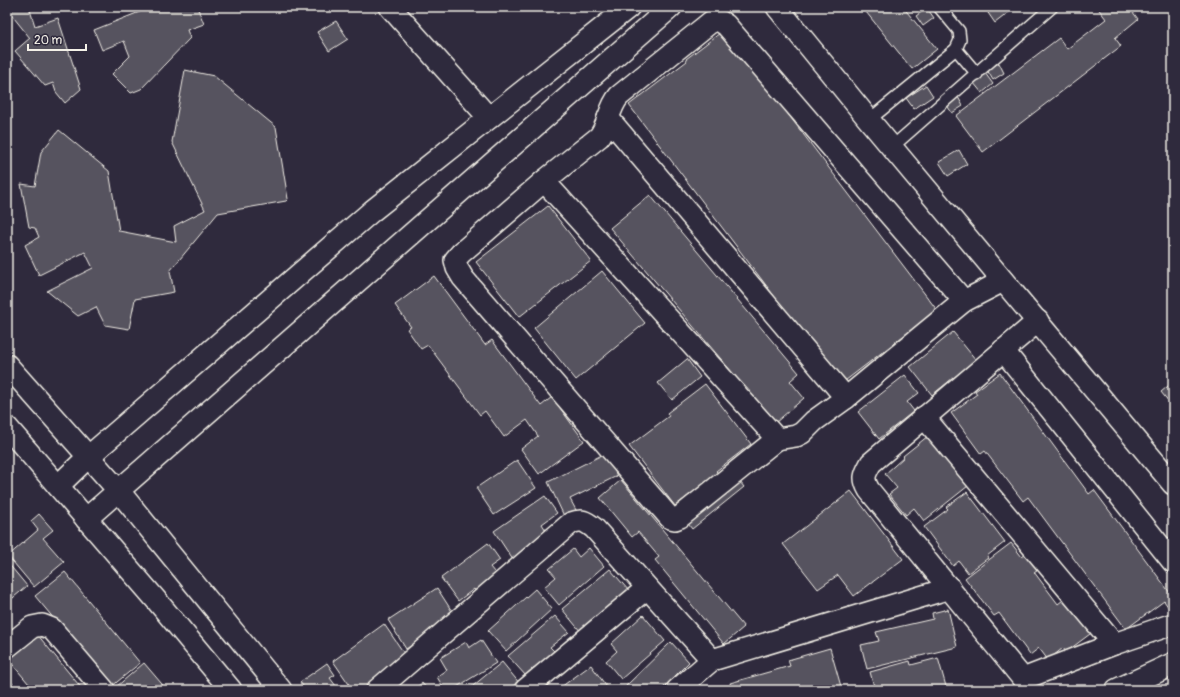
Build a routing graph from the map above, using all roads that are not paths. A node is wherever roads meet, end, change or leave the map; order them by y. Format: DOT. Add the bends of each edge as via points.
graph roads {
  1 [pos="390,7"];
  2 [pos="629,7"];
  3 [pos="671,7"];
  4 [pos="777,7"];
  5 [pos="939,7"];
  6 [pos="1052,7"];
  7 [pos="956,49"];
  8 [pos="977,74"];
  9 [pos="489,118"];
  10 [pos="608,118"];
  11 [pos="869,120"];
  12 [pos="892,148"];
  13 [pos="544,181"];
  14 [pos="1003,281"];
  15 [pos="964,301"];
  16 [pos="1038,321"];
  17 [pos="1003,350"];
  18 [pos="7,365"];
  19 [pos="846,398"];
  20 [pos="924,417"];
  21 [pos="7,427"];
  22 [pos="777,439"];
  23 [pos="88,457"];
  24 [pos="1173,484"];
  25 [pos="58,486"];
  26 [pos="118,490"];
  27 [pos="86,519"];
  28 [pos="1173,562"];
  29 [pos="647,588"];
  30 [pos="950,588"];
  31 [pos="1173,624"];
  32 [pos="1114,644"];
  33 [pos="7,647"];
  34 [pos="712,660"];
  35 [pos="1173,664"];
  36 [pos="1120,689"];
  37 [pos="104,690"];
  38 [pos="231,690"];
  39 [pos="281,690"];
  40 [pos="377,690"];
  41 [pos="525,690"];
  42 [pos="677,690"];
  1 -- 9 [label="street"];
  2 -- 9 [label="street"];
  3 -- 26 [label="street"];
  4 -- 11 [label="street"];
  5 -- 7 [label="lane" via="959,31 960,40"];
  6 -- 8 [label="lane"];
  7 -- 8 [label="lane"];
  7 -- 11 [label="lane"];
  8 -- 12 [label="lane"];
  9 -- 23 [label="street" via="372,211"];
  10 -- 13 [label="street" via="599,137"];
  10 -- 15 [label="street" via="613,103 619,96 712,21 720,21"];
  10 -- 19 [label="street"];
  11 -- 12 [label="street"];
  12 -- 14 [label="street"];
  13 -- 22 [label="street"];
  13 -- 22 [label="street" via="460,254 455,260 457,268 670,518 680,517"];
  14 -- 15 [label="street"];
  14 -- 16 [label="street"];
  15 -- 19 [label="street"];
  16 -- 17 [label="street"];
  16 -- 24 [label="street"];
  17 -- 20 [label="street"];
  17 -- 28 [label="street"];
  18 -- 23 [label="street"];
  19 -- 22 [label="street" via="802,433"];
  20 -- 30 [label="street" via="871,463 864,482"];
  20 -- 32 [label="street"];
  21 -- 25 [label="street"];
  23 -- 25 [label="street"];
  23 -- 26 [label="street"];
  25 -- 27 [label="street"];
  26 -- 27 [label="street"];
  26 -- 39 [label="street"];
  27 -- 38 [label="street"];
  29 -- 34 [label="street"];
  29 -- 40 [label="street" via="594,528 585,521 571,523"];
  29 -- 41 [label="street"];
  30 -- 32 [label="street" via="1023,679"];
  30 -- 34 [label="street"];
  31 -- 32 [label="street"];
  33 -- 37 [label="street" via="32,627 42,625 52,629"];
  34 -- 42 [label="street"];
  35 -- 36 [label="main road"];
}
